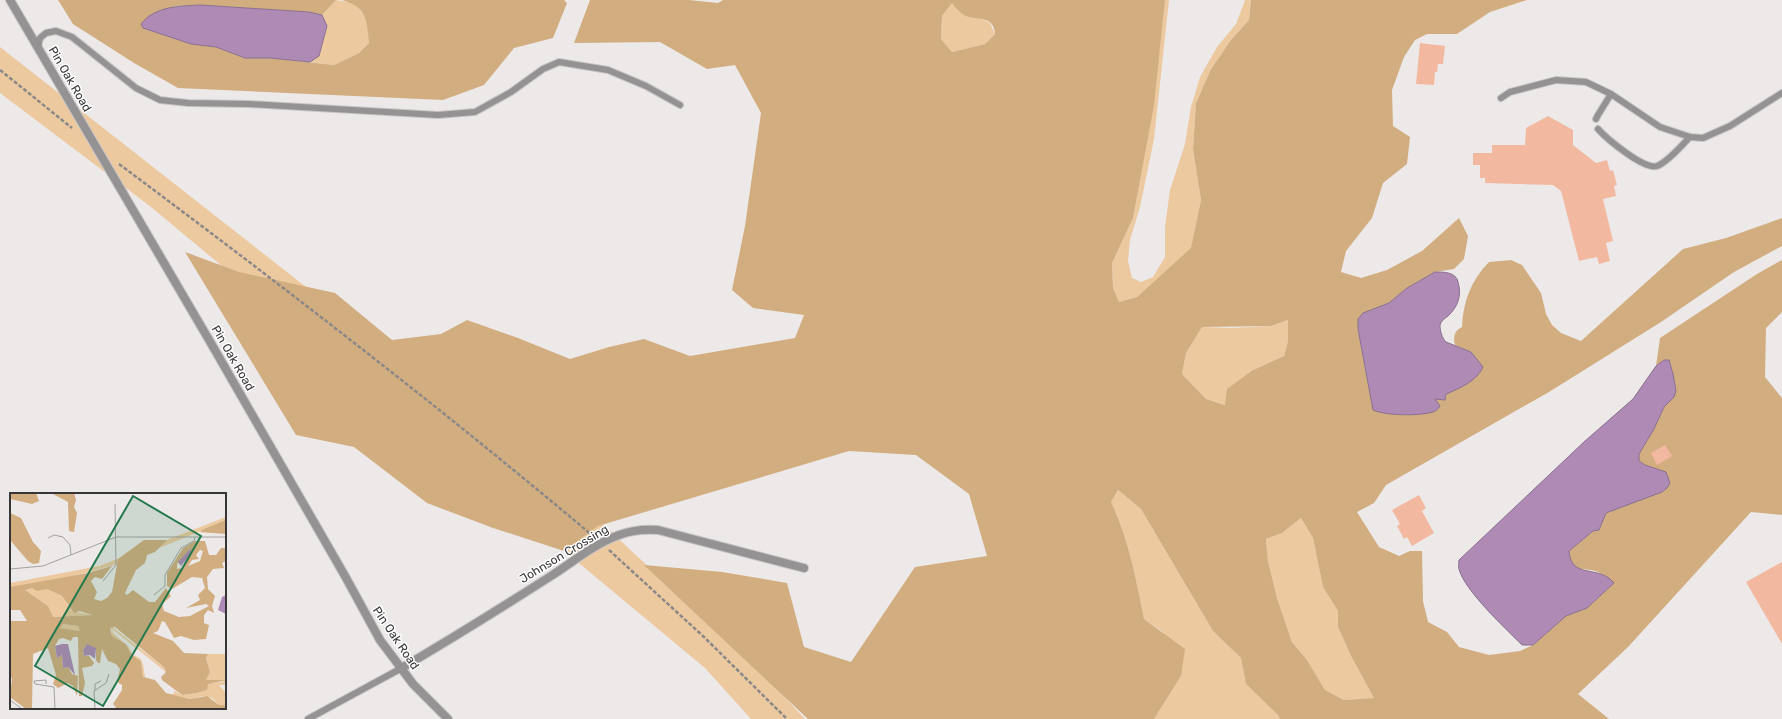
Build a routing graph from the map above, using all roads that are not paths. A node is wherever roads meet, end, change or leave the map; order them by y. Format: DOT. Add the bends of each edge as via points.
graph roads {
  1 [pos="10,0"];
  2 [pos="38,48"];
  3 [pos="1782,93"];
  4 [pos="1611,94"];
  5 [pos="1501,98"];
  6 [pos="680,105"];
  7 [pos="1596,119"];
  8 [pos="1598,129"];
  9 [pos="1690,137"];
  10 [pos="804,568"];
  11 [pos="400,669"];
  12 [pos="308,719"];
  13 [pos="448,719"];
  1 -- 2 [label="street, Pin Oak Road"];
  2 -- 6 [label="lane" via="40,38 46,33 56,31 72,37 136,88 160,100 188,103 438,115 475,112 512,92 543,69 559,62 608,70 646,86"];
  2 -- 11 [label="street, Pin Oak Road" via="228,372 380,640"];
  3 -- 9 [label="lane" via="1730,126 1703,138"];
  4 -- 5 [label="lane" via="1586,82 1556,80 1510,92"];
  4 -- 7 [label="lane"];
  4 -- 9 [label="lane" via="1660,126"];
  8 -- 9 [label="lane" via="1647,166 1658,166"];
  10 -- 11 [label="street, Johnson Crossing" via="658,530 632,531 592,549"];
  11 -- 12 [label="lane"];
  11 -- 13 [label="street, Pin Oak Road"];
}
